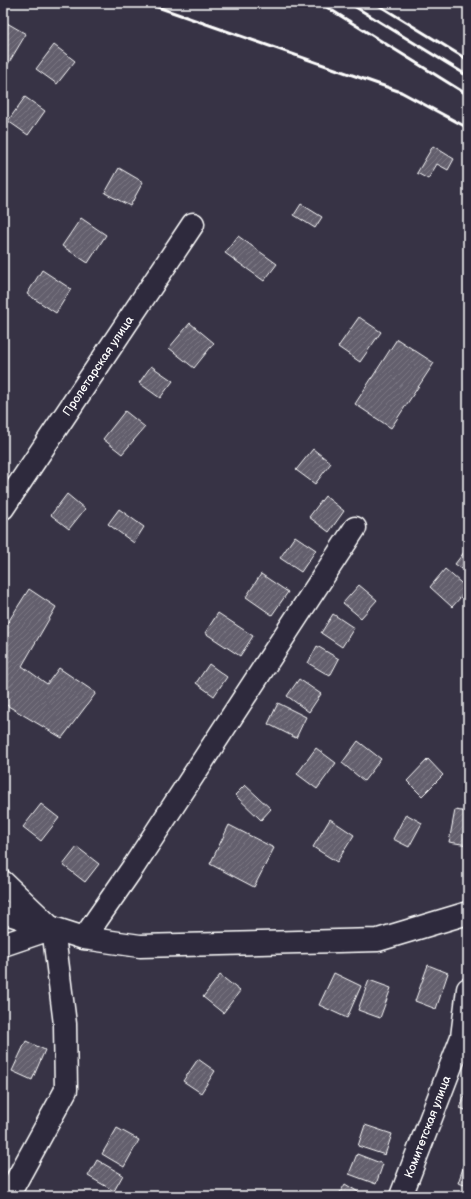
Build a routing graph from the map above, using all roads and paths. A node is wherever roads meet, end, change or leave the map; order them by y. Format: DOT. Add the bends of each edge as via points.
graph roads {
  1 [pos="193,224"];
  2 [pos="3,508"];
  3 [pos="355,528"];
  4 [pos="3,882"];
  5 [pos="3,912"];
  6 [pos="468,913"];
  7 [pos="53,928"];
  8 [pos="84,938"];
  9 [pos="3,945"];
  10 [pos="468,988"];
  11 [pos="8,1196"];
  12 [pos="401,1196"];
  1 -- 2 [label="street, Пролетарская улица"];
  3 -- 8 [label="street" via="134,866"];
  4 -- 7 [label="street"];
  5 -- 7 [label="street"];
  6 -- 8 [label="street" via="378,940 140,946"];
  7 -- 8 [label="street"];
  7 -- 9 [label="street"];
  7 -- 11 [label="street" via="65,1024 66,1090"];
  10 -- 12 [label="street, Комитетская улица" via="462,1037"];
}
